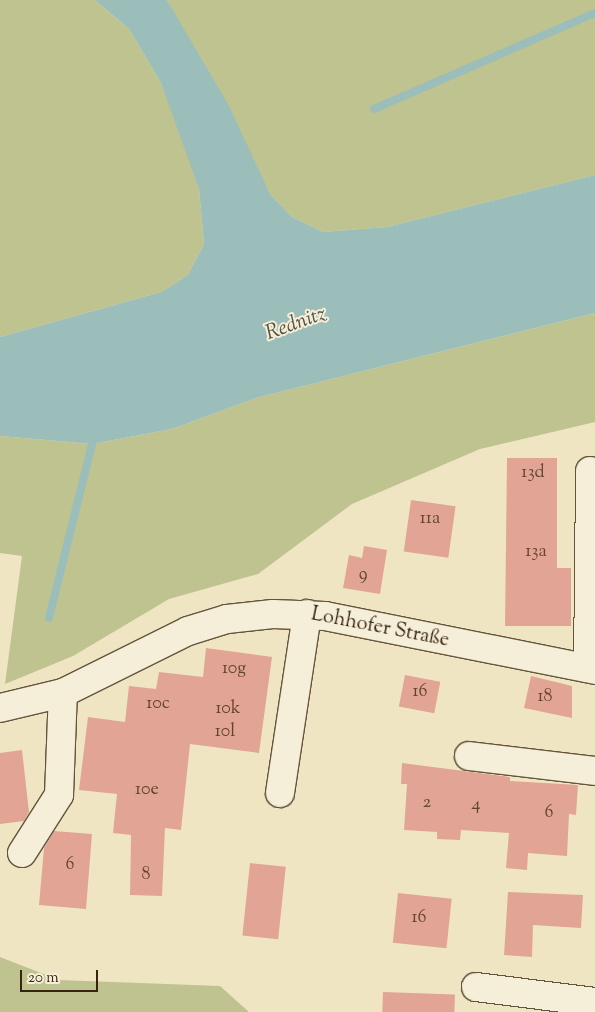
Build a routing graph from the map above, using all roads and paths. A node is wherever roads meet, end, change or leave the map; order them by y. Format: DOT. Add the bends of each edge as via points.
graph roads {
  1 [pos="590,471"];
  2 [pos="307,614"];
  3 [pos="592,669"];
  4 [pos="63,693"];
  5 [pos="0,708"];
  6 [pos="469,756"];
  7 [pos="595,771"];
  8 [pos="280,794"];
  9 [pos="22,853"];
  10 [pos="476,988"];
  11 [pos="595,1002"];
  1 -- 3 [label="street"];
  2 -- 3 [label="street, Lohhofer Straße"];
  2 -- 4 [label="street, Lohhofer Straße" via="227,618 188,631"];
  2 -- 8 [label="street"];
  4 -- 5 [label="street, Lohhofer Straße"];
  4 -- 9 [label="street" via="60,795"];
  6 -- 7 [label="street"];
  10 -- 11 [label="street"];
}
